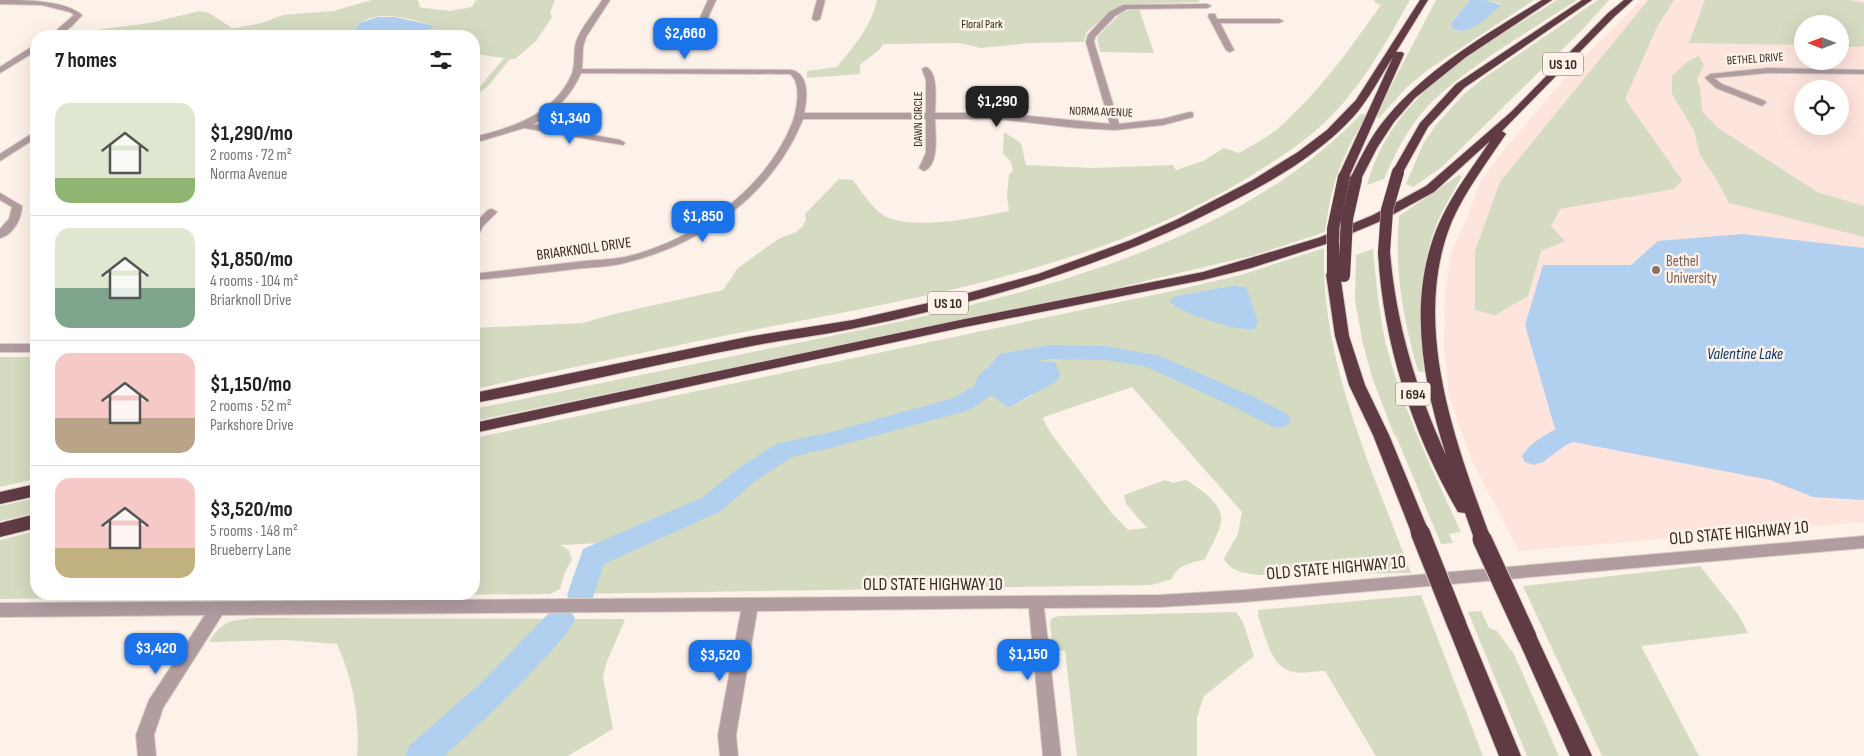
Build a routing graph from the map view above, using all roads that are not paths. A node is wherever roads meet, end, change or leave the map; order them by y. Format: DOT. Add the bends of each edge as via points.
graph roads {
  1 [pos="606,0"];
  2 [pos="712,0"];
  3 [pos="821,0"];
  4 [pos="1424,0"];
  5 [pos="1548,0"];
  6 [pos="1588,0"];
  7 [pos="1620,0"];
  8 [pos="1629,0"];
  9 [pos="0,2"];
  10 [pos="1206,3"];
  11 [pos="1611,15"];
  12 [pos="704,18"];
  13 [pos="816,19"];
  14 [pos="1278,21"];
  15 [pos="1215,22"];
  16 [pos="62,30"];
  17 [pos="1230,50"];
  18 [pos="30,52"];
  19 [pos="926,69"];
  20 [pos="0,71"];
  21 [pos="578,71"];
  22 [pos="1864,72"];
  23 [pos="1762,102"];
  24 [pos="1514,114"];
  25 [pos="1190,115"];
  26 [pos="800,116"];
  27 [pos="930,116"];
  28 [pos="525,125"];
  29 [pos="1115,127"];
  30 [pos="30,138"];
  31 [pos="480,138"];
  32 [pos="620,142"];
  33 [pos="0,158"];
  34 [pos="924,168"];
  35 [pos="1350,178"];
  36 [pos="0,196"];
  37 [pos="492,212"];
  38 [pos="480,223"];
  39 [pos="0,235"];
  40 [pos="480,276"];
  41 [pos="0,348"];
  42 [pos="30,348"];
  43 [pos="480,397"];
  44 [pos="480,427"];
  45 [pos="30,491"];
  46 [pos="0,498"];
  47 [pos="30,522"];
  48 [pos="0,530"];
  49 [pos="1479,532"];
  50 [pos="1864,542"];
  51 [pos="1036,603"];
  52 [pos="750,605"];
  53 [pos="218,608"];
  54 [pos="0,610"];
  55 [pos="147,756"];
  56 [pos="729,756"];
  57 [pos="1052,756"];
  58 [pos="1510,756"];
  59 [pos="1581,756"];
  1 -- 21 [label="street" via="582,40"];
  2 -- 12 [label="street"];
  3 -- 13 [label="street"];
  4 -- 35 [label="highway" via="1358,143"];
  4 -- 43 [label="highway, US 10" via="1371,86 1345,120 1304,152 1244,191 1152,236 1017,284 919,310"];
  5 -- 35 [label="highway" via="1420,87 1379,132"];
  6 -- 49 [label="highway, I 694, bridge" via="1460,86 1442,103 1418,132 1398,172 1387,210 1384,252 1390,314 1403,367 1436,452"];
  7 -- 11 [label="highway, US 10"];
  8 -- 11 [label="highway"];
  9 -- 16 [label="street" via="51,4 75,10 78,15"];
  10 -- 15 [label="street"];
  10 -- 29 [label="street" via="1126,7 1112,14 1092,37 1090,42"];
  11 -- 24 [label="highway, US 10"];
  14 -- 15 [label="street"];
  15 -- 17 [label="street"];
  18 -- 20 [label="street"];
  19 -- 27 [label="street, DAWN CIRCLE" via="930,80"];
  21 -- 26 [label="street, BRIARKNOLL DRIVE" via="792,72 800,80"];
  21 -- 28 [label="street" via="555,105"];
  22 -- 23 [label="street, BETHEL DRIVE" via="1761,69 1709,78"];
  24 -- 44 [label="highway, US 10" via="1430,189 1377,218 1286,253 1185,280 950,326"];
  24 -- 49 [label="highway" via="1459,194 1445,224 1436,251 1429,297 1429,340 1437,394 1450,447"];
  25 -- 29 [label="street, NORMA AVENUE" via="1163,122"];
  26 -- 27 [label="street, NORMA AVENUE"];
  26 -- 40 [label="street, BRIARKNOLL DRIVE" via="768,172 752,191 684,240 625,260"];
  27 -- 29 [label="street, NORMA AVENUE" via="1014,116"];
  27 -- 34 [label="street, DAWN CIRCLE" via="930,153"];
  28 -- 31 [label="street"];
  28 -- 32 [label="street"];
  30 -- 33 [label="street"];
  35 -- 58 [label="highway, bridge" via="1339,275 1342,336 1357,385 1376,424"];
  36 -- 39 [label="street" via="14,202 18,210"];
  37 -- 38 [label="street"];
  41 -- 42 [label="street"];
  45 -- 46 [label="highway"];
  47 -- 48 [label="highway"];
  49 -- 59 [label="highway, I 694, bridge"];
  50 -- 51 [label="street, OLD STATE HIGHWAY 10" via="1244,596"];
  51 -- 52 [label="street, OLD STATE HIGHWAY 10"];
  51 -- 57 [label="street"];
  52 -- 53 [label="street, OLD STATE HIGHWAY 10"];
  52 -- 56 [label="street" via="727,735"];
  53 -- 54 [label="street, OLD STATE HIGHWAY 10"];
  53 -- 55 [label="street" via="155,705 144,735"];
}
